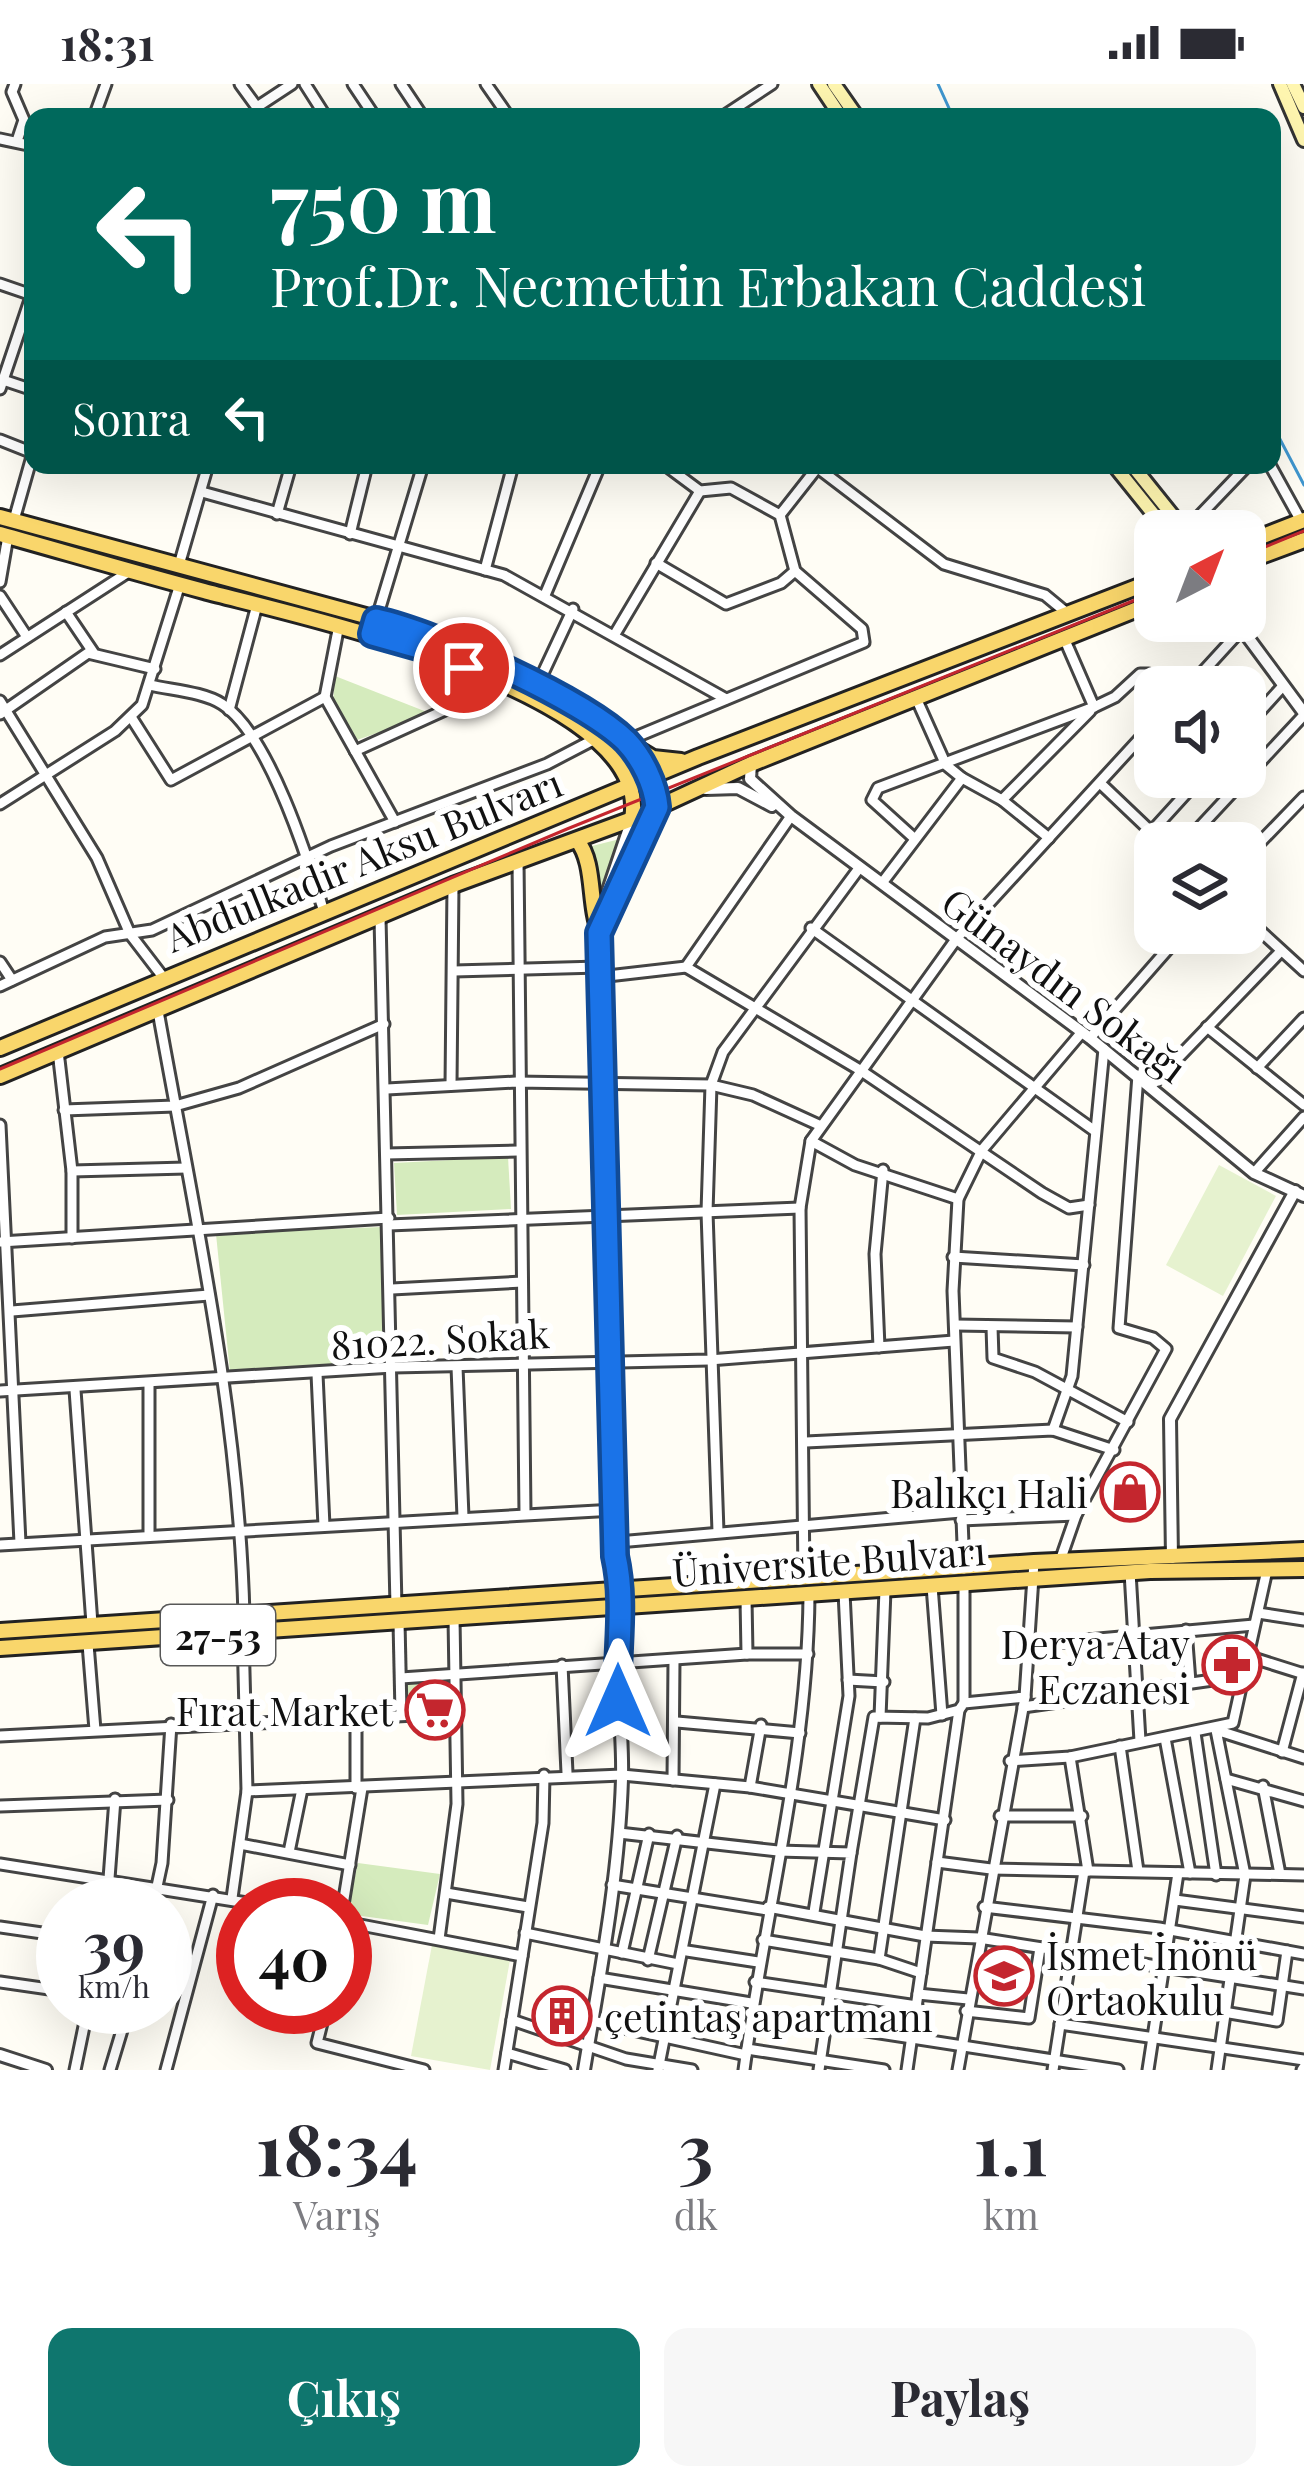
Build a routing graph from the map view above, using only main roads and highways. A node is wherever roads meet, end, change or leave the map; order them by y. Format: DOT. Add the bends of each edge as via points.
graph roads {
  1 [pos="1280,84"];
  2 [pos="1293,84"];
  3 [pos="1304,107"];
  4 [pos="1304,140"];
  5 [pos="1121,474"];
  6 [pos="1139,474"];
  7 [pos="1150,510"];
  8 [pos="1168,510"];
  9 [pos="7,519"];
  10 [pos="1303,520"];
  11 [pos="1266,534"];
  12 [pos="4,535"];
  13 [pos="1299,544"];
  14 [pos="1266,555"];
  15 [pos="1134,589"];
  16 [pos="1134,610"];
  17 [pos="374,627"];
  18 [pos="626,741"];
  19 [pos="698,758"];
  20 [pos="649,778"];
  21 [pos="630,785"];
  22 [pos="657,807"];
  23 [pos="632,819"];
  24 [pos="577,840"];
  25 [pos="599,933"];
  26 [pos="0,1048"];
  27 [pos="0,1076"];
  28 [pos="1304,1550"];
  29 [pos="1304,1569"];
  30 [pos="964,1576"];
  31 [pos="616,1599"];
  32 [pos="398,1614"];
  33 [pos="0,1630"];
  34 [pos="0,1648"];
  1 -- 4 [label="main road"];
  2 -- 3 [label="main road"];
  5 -- 7 [label="main road"];
  6 -- 8 [label="main road"];
  9 -- 17 [label="main road"];
  10 -- 11 [label="main road"];
  12 -- 17 [label="main road" via="257,605"];
  13 -- 14 [label="main road"];
  15 -- 19 [label="main road, Abdulkadir Aksu Bulvarı"];
  16 -- 22 [label="main road"];
  17 -- 18 [label="main road" via="458,648"];
  17 -- 21 [label="main road" via="565,718 622,767"];
  18 -- 19 [label="main road" via="664,762"];
  18 -- 20 [label="main road"];
  19 -- 20 [label="main road, Abdulkadir Aksu Bulvarı"];
  20 -- 21 [label="main road, Abdulkadir Aksu Bulvarı"];
  20 -- 22 [label="main road"];
  21 -- 23 [label="main road"];
  21 -- 26 [label="main road, Abdulkadir Aksu Bulvarı"];
  22 -- 23 [label="main road"];
  23 -- 24 [label="main road"];
  24 -- 25 [label="main road"];
  24 -- 27 [label="main road"];
  28 -- 30 [label="main road, Üniversite Bulvarı" via="1034,1562"];
  29 -- 30 [label="main road, Üniversite Bulvarı"];
  30 -- 31 [label="main road, Üniversite Bulvarı" via="804,1579"];
  30 -- 31 [label="main road, Üniversite Bulvarı" via="885,1590"];
  31 -- 32 [label="main road, Üniversite Bulvarı"];
  31 -- 32 [label="main road, Üniversite Bulvarı / 27-53" via="436,1620"];
  32 -- 33 [label="main road, Üniversite Bulvarı"];
  32 -- 34 [label="main road, Üniversite Bulvarı / 27-53" via="243,1634"];
}
